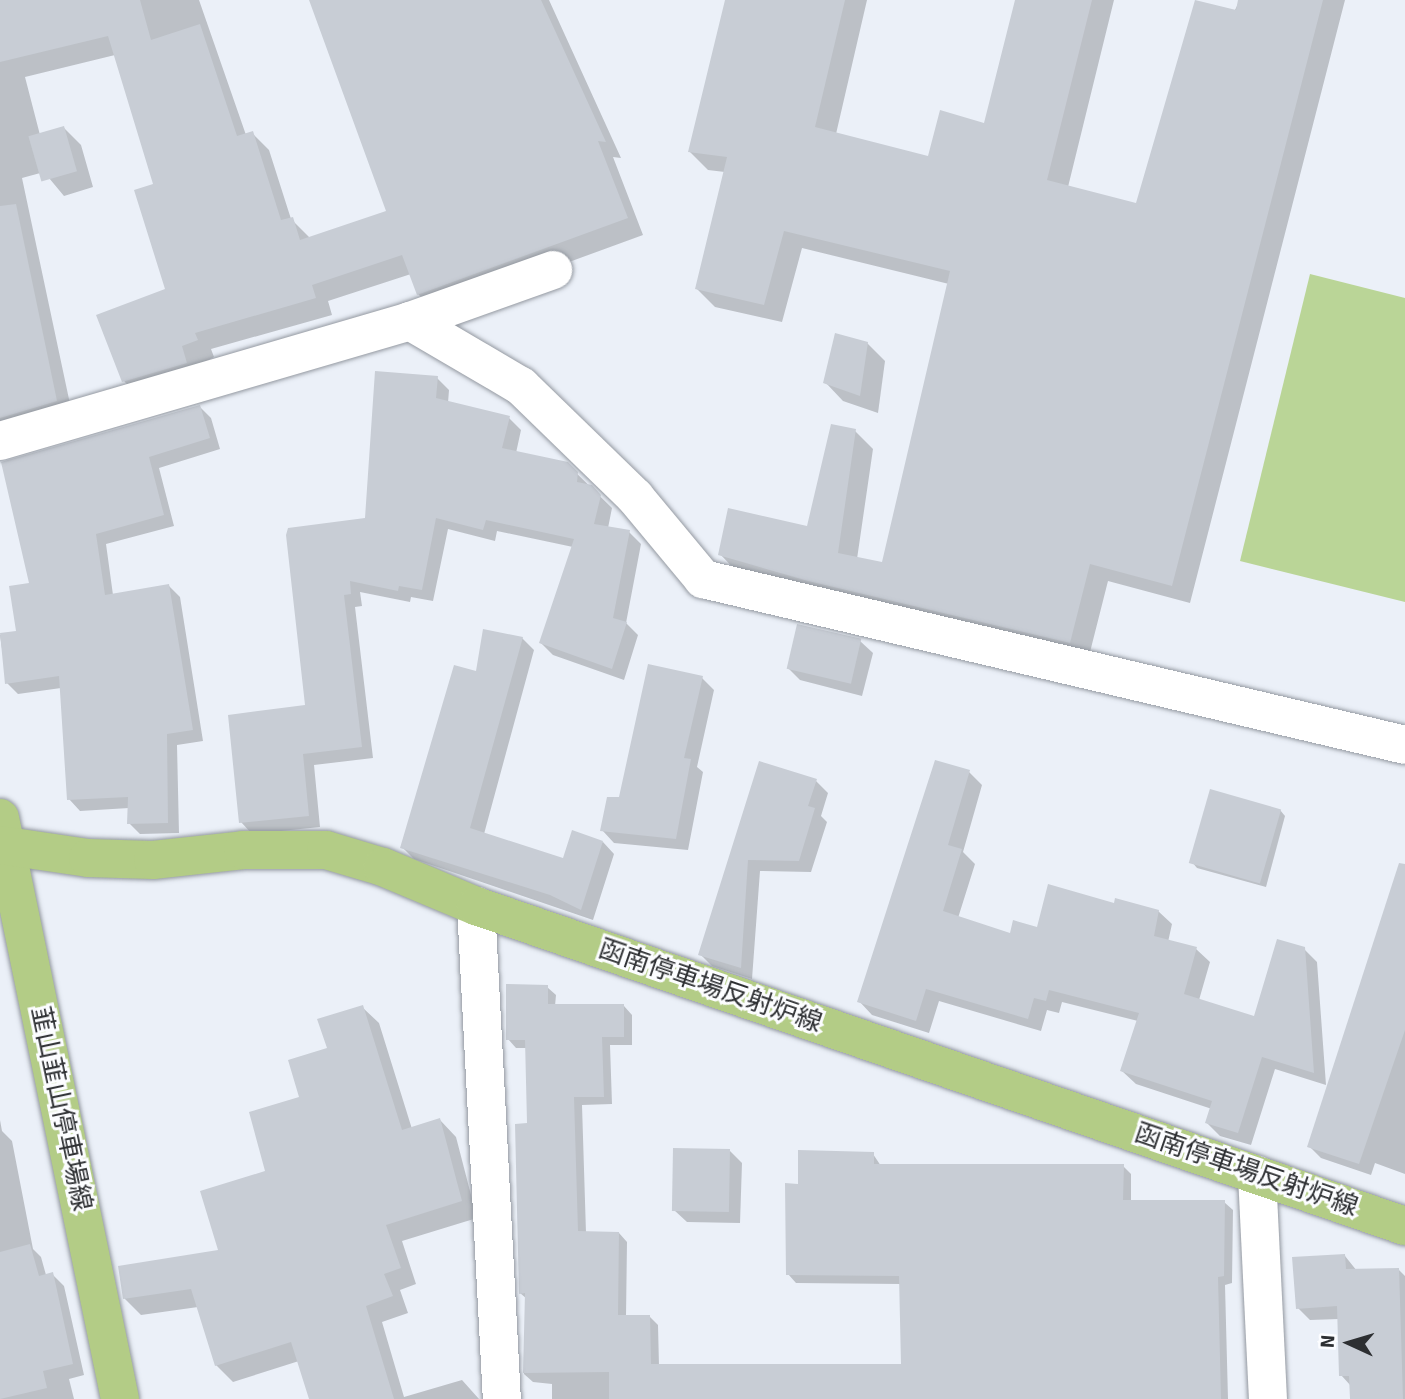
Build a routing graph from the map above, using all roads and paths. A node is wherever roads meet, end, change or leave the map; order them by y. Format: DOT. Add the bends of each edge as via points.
graph roads {
  1 [pos="553,270"];
  2 [pos="410,321"];
  3 [pos="0,441"];
  4 [pos="1405,745"];
  5 [pos="2,837"];
  6 [pos="476,906"];
  7 [pos="1257,1175"];
  8 [pos="1405,1226"];
  9 [pos="120,1399"];
  10 [pos="502,1399"];
  11 [pos="1268,1399"];
  1 -- 2 [label="street"];
  2 -- 3 [label="street"];
  2 -- 4 [label="street" via="522,386 635,497 703,579"];
  5 -- 6 [label="main road, 函南停車場反射炉線" via="88,858 153,860 267,849 326,850 383,867"];
  5 -- 9 [label="main road, 韮山韮山停車場線"];
  6 -- 7 [label="main road, 函南停車場反射炉線"];
  6 -- 10 [label="street"];
  7 -- 8 [label="main road, 函南停車場反射炉線"];
  7 -- 11 [label="street"];
}
